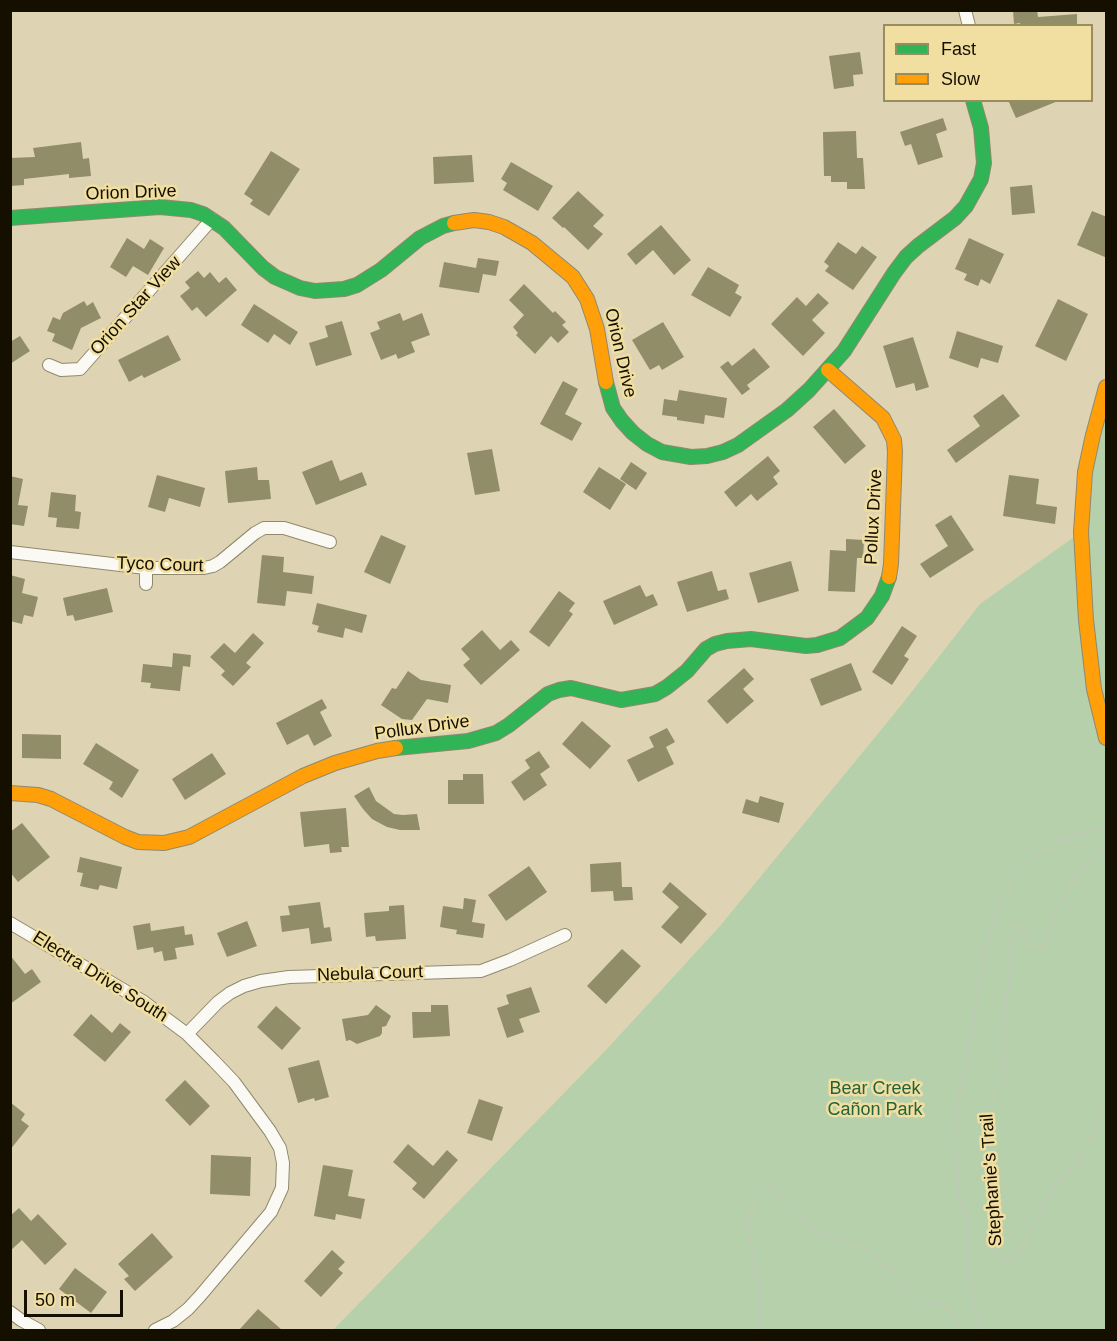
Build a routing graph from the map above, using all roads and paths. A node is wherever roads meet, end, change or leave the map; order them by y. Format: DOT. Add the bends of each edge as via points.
graph roads {
  1 [pos="974,102"];
  2 [pos="10,218"];
  3 [pos="212,219"];
  4 [pos="50,365"];
  5 [pos="828,370"];
  6 [pos="1107,387"];
  7 [pos="330,542"];
  8 [pos="10,552"];
  9 [pos="146,568"];
  10 [pos="146,584"];
  11 [pos="1107,738"];
  12 [pos="10,793"];
  13 [pos="1107,829"];
  14 [pos="1107,846"];
  15 [pos="10,923"];
  16 [pos="565,936"];
  17 [pos="187,1034"];
  18 [pos="1107,1108"];
  19 [pos="10,1312"];
  20 [pos="39,1330"];
  21 [pos="155,1330"];
  22 [pos="758,1330"];
  23 [pos="959,1330"];
  24 [pos="978,1330"];
  1 -- 5 [label="street, Orion Drive" via="984,163 975,192 955,218 906,257 851,342"];
  2 -- 3 [label="street, Orion Drive" via="160,207 191,210"];
  3 -- 4 [label="street, Orion Star View" via="80,369 61,370"];
  3 -- 5 [label="street, Orion Drive" via="263,268 300,288 315,291 357,285 420,238 443,226 474,220 504,227 532,243 573,277 593,313 613,408 633,433 662,452 708,456 738,445 787,410"];
  5 -- 12 [label="street, Pollux Drive" via="883,418 894,440 895,452 888,581 867,618 840,638 806,646 751,639 714,644 668,687 644,698 621,700 571,688 559,690 496,733 468,741 377,751 335,763 189,837 164,843 138,842 51,799"];
  6 -- 11 [label="street" via="1085,472 1081,532 1094,689"];
  7 -- 9 [label="street, Tyco Court" via="284,528 264,528 213,566"];
  8 -- 9 [label="street, Tyco Court"];
  9 -- 10 [label="street"];
  13 -- 24 [label="path" via="1074,835 1048,846 1015,876 999,904 979,978 953,1141 958,1194 969,1221 968,1277"];
  14 -- 18 [label="path, Stephanie's Trail" via="1073,881 1039,948 1016,927 1002,1045 1004,1079 983,1112 987,1127 992,1251 1014,1262 1050,1195 1077,1163"];
  15 -- 17 [label="street, Electra Drive South" via="144,1002"];
  16 -- 17 [label="street, Nebula Court" via="481,971 261,981 224,998"];
  17 -- 21 [label="street, Electra Drive South" via="221,1068 270,1131 283,1163 282,1188 271,1212 200,1296 173,1321"];
  19 -- 20 [label="street"];
  22 -- 23 [label="path" via="760,1295 747,1217 760,1188 768,1186 781,1192 815,1230 871,1251 894,1273 903,1293 913,1301 933,1303 951,1312"];
}
